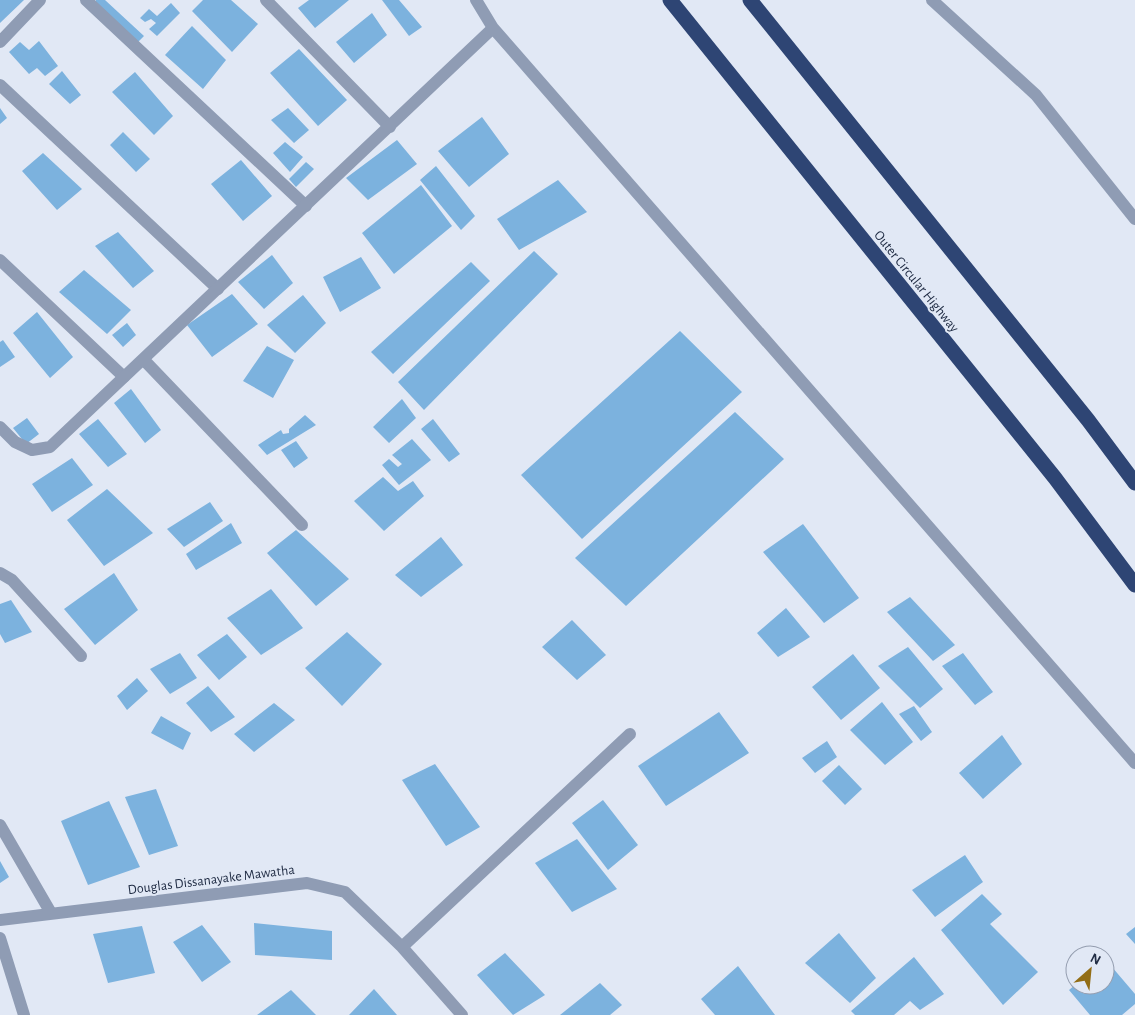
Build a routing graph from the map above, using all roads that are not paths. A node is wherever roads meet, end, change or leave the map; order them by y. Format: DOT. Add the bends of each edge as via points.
graph roads {
  1 [pos="40,0"];
  2 [pos="86,0"];
  3 [pos="266,0"];
  4 [pos="476,0"];
  5 [pos="670,0"];
  6 [pos="750,0"];
  7 [pos="932,0"];
  8 [pos="493,28"];
  9 [pos="0,42"];
  10 [pos="0,85"];
  11 [pos="390,127"];
  12 [pos="306,206"];
  13 [pos="1135,219"];
  14 [pos="0,260"];
  15 [pos="218,288"];
  16 [pos="143,359"];
  17 [pos="124,377"];
  18 [pos="0,427"];
  19 [pos="1135,483"];
  20 [pos="302,525"];
  21 [pos="0,573"];
  22 [pos="1135,585"];
  23 [pos="80,656"];
  24 [pos="630,734"];
  25 [pos="1135,763"];
  26 [pos="0,825"];
  27 [pos="51,913"];
  28 [pos="0,920"];
  29 [pos="0,938"];
  30 [pos="402,947"];
  31 [pos="24,1015"];
  32 [pos="462,1015"];
  1 -- 9 [label="street"];
  2 -- 12 [label="street"];
  3 -- 11 [label="street"];
  4 -- 8 [label="street"];
  5 -- 22 [label="highway, Outer Circular Highway" via="1055,478"];
  6 -- 19 [label="highway" via="1088,420"];
  7 -- 13 [label="street" via="1036,95"];
  8 -- 11 [label="street"];
  8 -- 25 [label="street"];
  10 -- 15 [label="street"];
  11 -- 12 [label="street"];
  12 -- 15 [label="street"];
  14 -- 17 [label="street"];
  15 -- 16 [label="street"];
  16 -- 17 [label="street"];
  16 -- 20 [label="street"];
  17 -- 18 [label="street" via="50,447 32,450 15,442"];
  21 -- 23 [label="street" via="12,580"];
  24 -- 30 [label="street"];
  26 -- 27 [label="street"];
  27 -- 28 [label="street, Douglas Dissanayake Mawatha"];
  27 -- 30 [label="street, Douglas Dissanayake Mawatha" via="307,883 345,892"];
  29 -- 31 [label="street"];
  30 -- 32 [label="street, Douglas Dissanayake Mawatha"];
}
